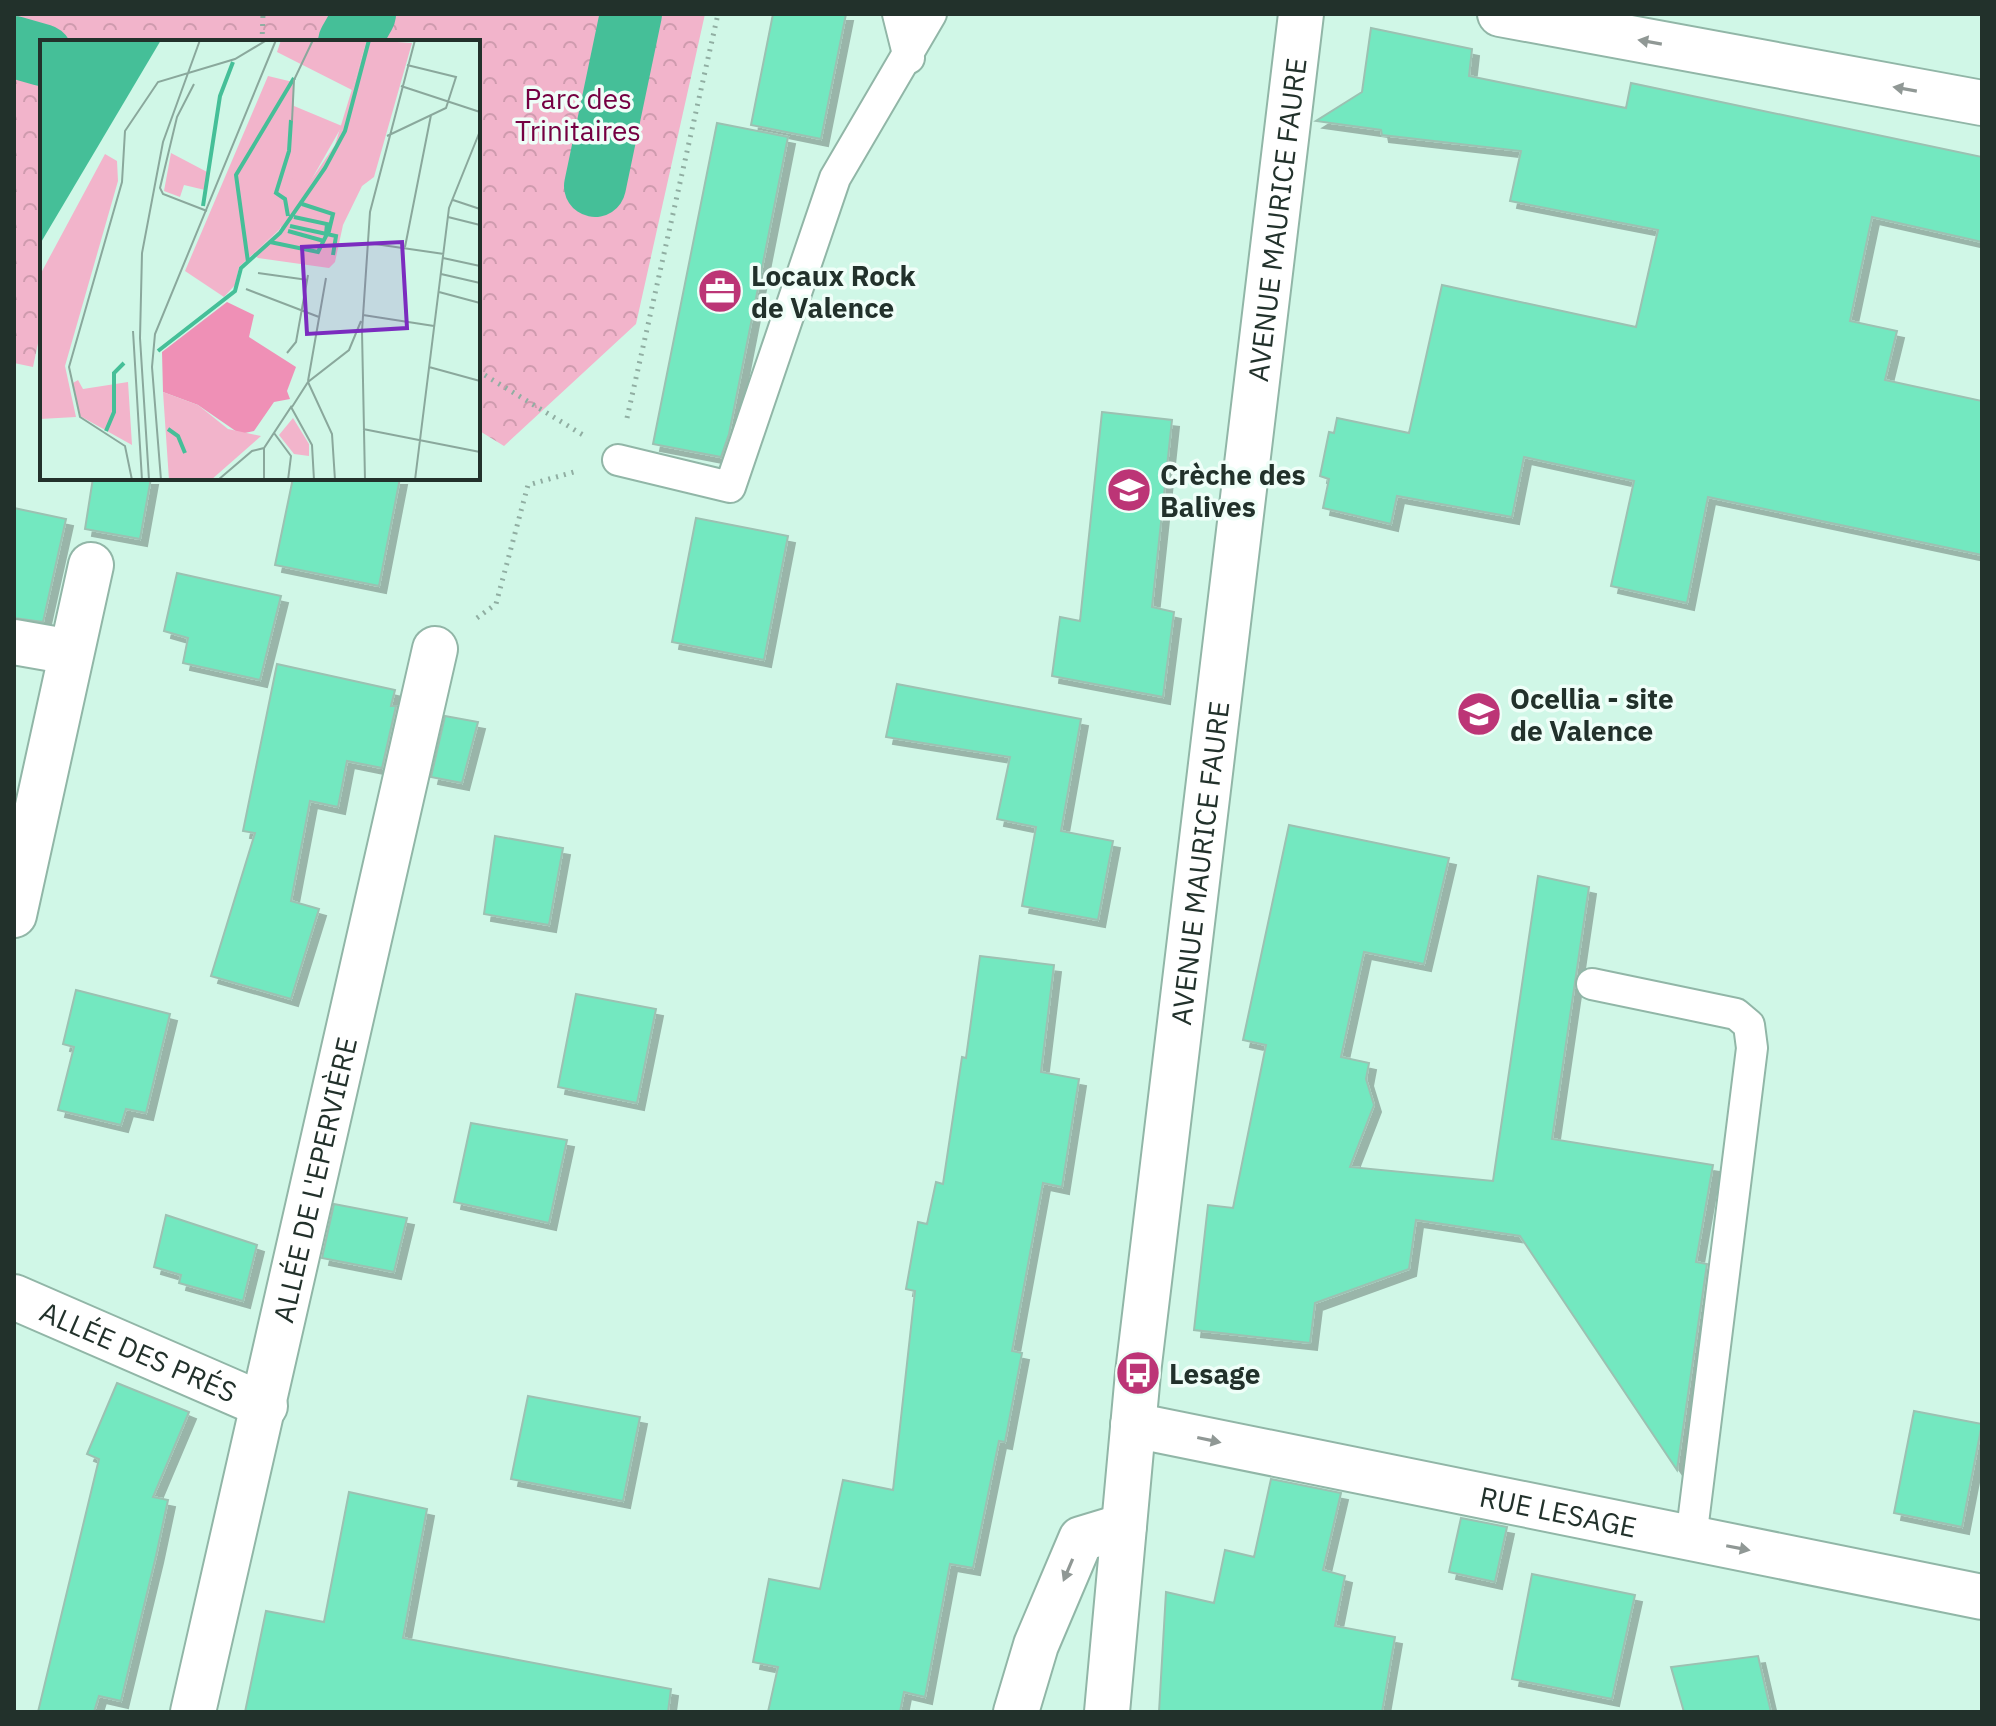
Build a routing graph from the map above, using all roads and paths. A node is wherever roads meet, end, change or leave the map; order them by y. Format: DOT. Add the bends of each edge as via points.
graph roads {
  1 [pos="263,14"];
  2 [pos="718,14"];
  3 [pos="898,14"];
  4 [pos="931,14"];
  5 [pos="1301,14"];
  6 [pos="1500,14"];
  7 [pos="262,40"];
  8 [pos="909,58"];
  9 [pos="1982,103"];
  10 [pos="480,372"];
  11 [pos="618,460"];
  12 [pos="91,565"];
  13 [pos="14,642"];
  14 [pos="435,649"];
  15 [pos="71,652"];
  16 [pos="14,915"];
  17 [pos="1592,984"];
  18 [pos="14,1297"];
  19 [pos="265,1406"];
  20 [pos="1133,1425"];
  21 [pos="1124,1526"];
  22 [pos="1691,1539"];
  23 [pos="1982,1597"];
  24 [pos="193,1712"];
  25 [pos="1016,1712"];
  26 [pos="1107,1712"];
  1 -- 7 [label="path"];
  2 -- 11 [label="path"];
  3 -- 8 [label="lane"];
  4 -- 8 [label="lane"];
  5 -- 20 [label="street, AVENUE MAURICE FAURE"];
  9 -- 6 [label="street, one-way"];
  8 -- 11 [label="lane" via="835,178 730,487"];
  10 -- 11 [label="path"];
  11 -- 14 [label="path" via="528,485 496,604"];
  12 -- 15 [label="street"];
  13 -- 15 [label="street"];
  14 -- 19 [label="street, ALLÉE DE L'EPERVIÈRE"];
  15 -- 16 [label="street"];
  17 -- 22 [label="lane" via="1736,1014 1749,1025 1752,1048"];
  18 -- 19 [label="street, ALLÉE DES PRÉS"];
  19 -- 24 [label="street, ALLÉE DE L'EPERVIÈRE"];
  20 -- 21 [label="street, AVENUE MAURICE FAURE"];
  20 -- 22 [label="street, RUE LESAGE, one-way"];
  21 -- 25 [label="street, one-way" via="1081,1539 1036,1645"];
  21 -- 26 [label="street, AVENUE MAURICE FAURE"];
  22 -- 23 [label="street, RUE LESAGE, one-way"];
}
